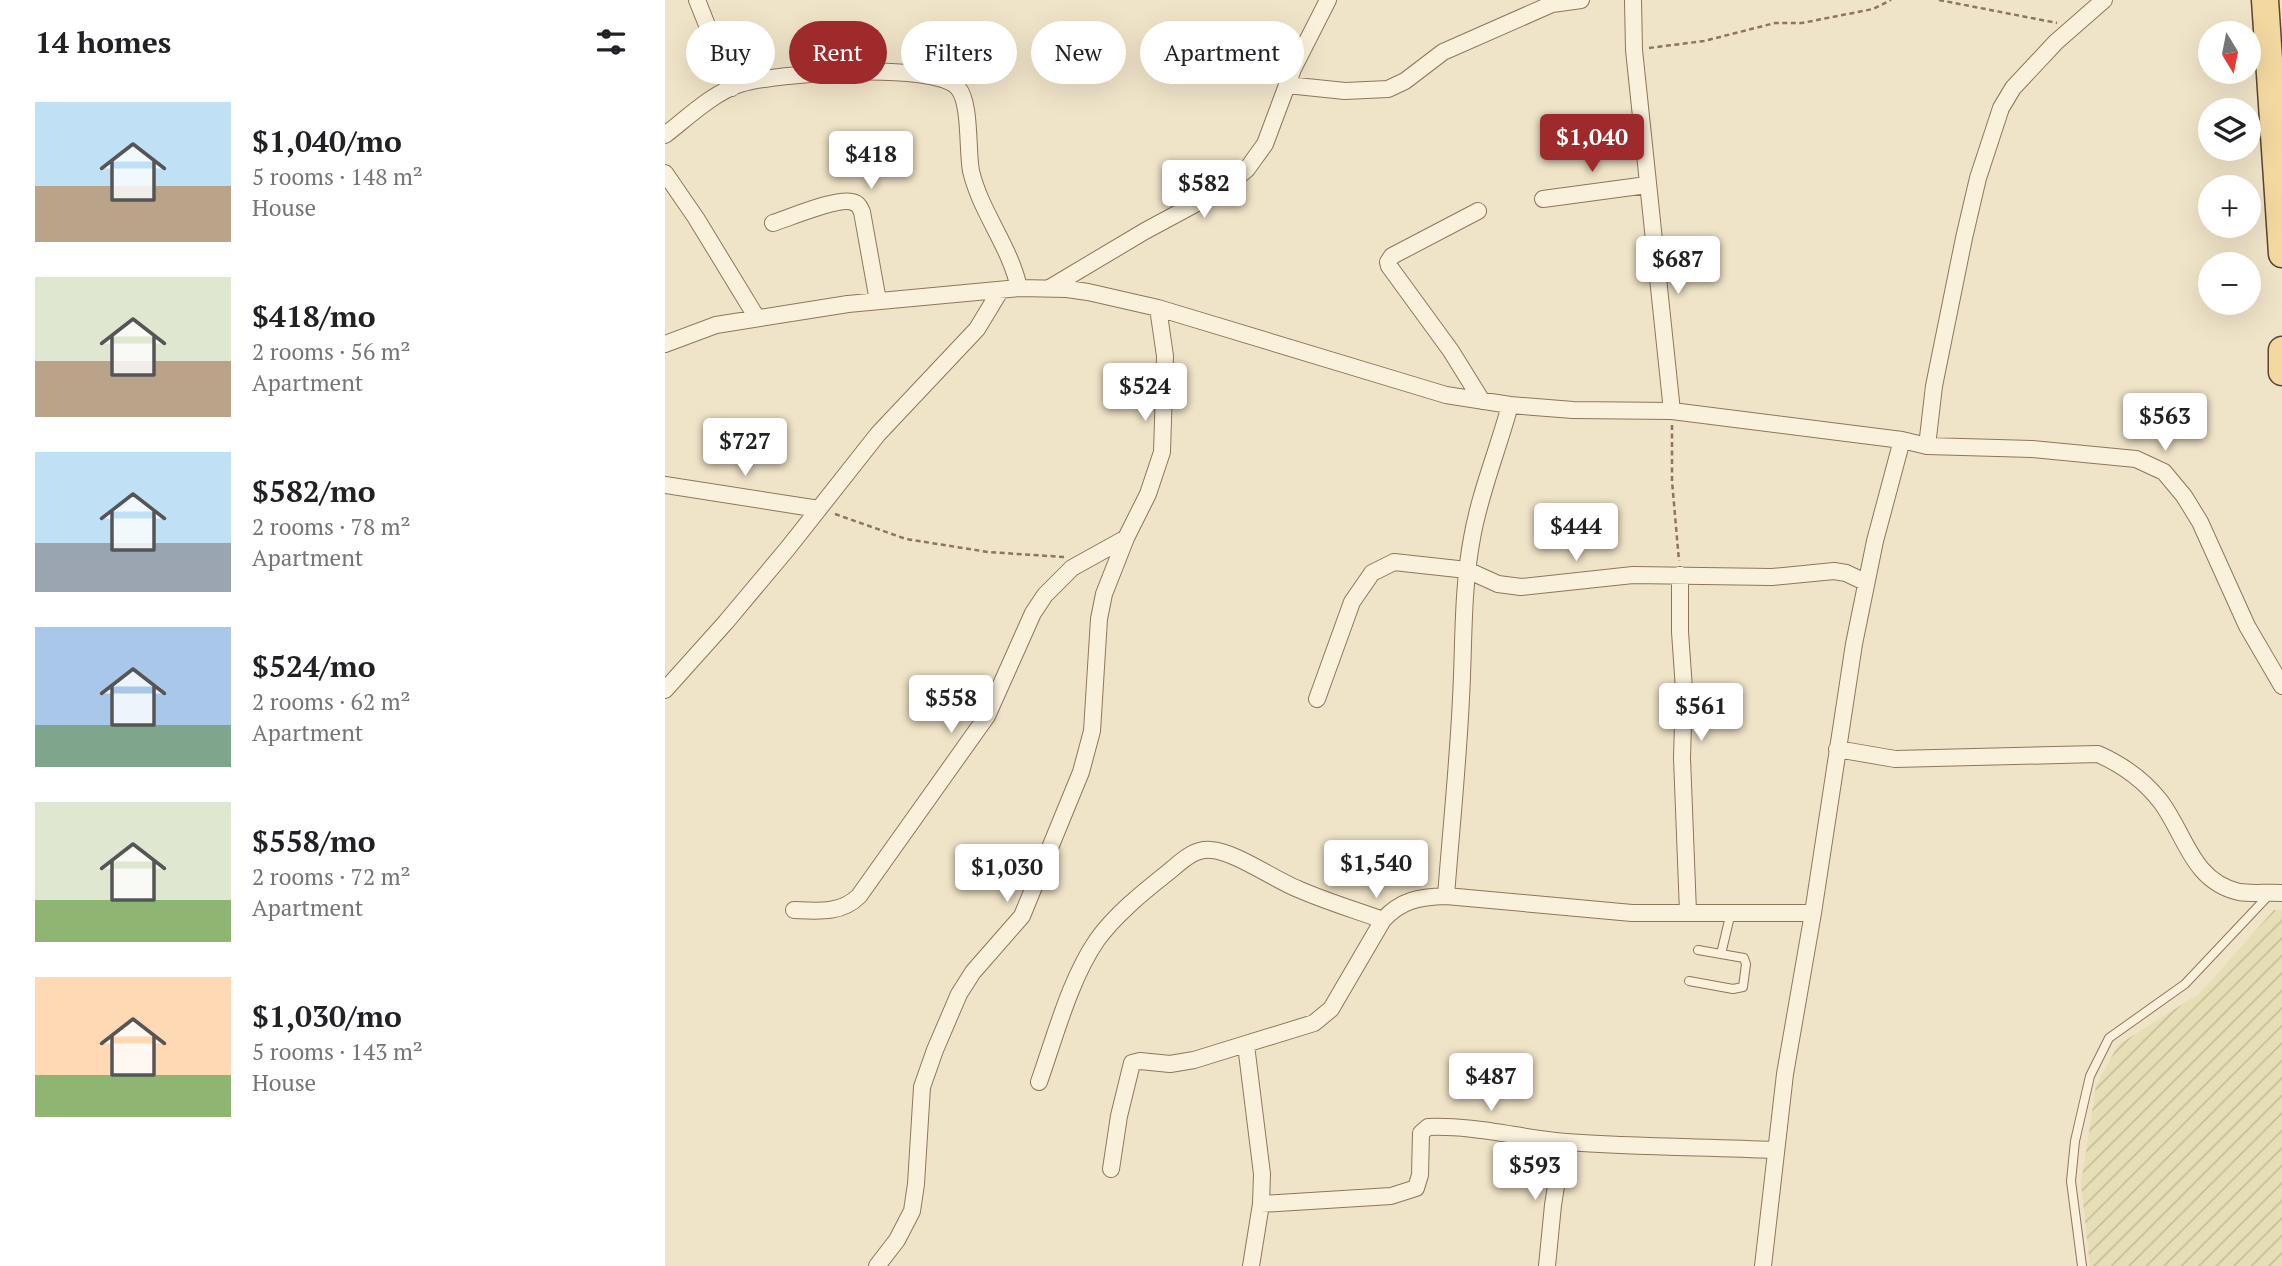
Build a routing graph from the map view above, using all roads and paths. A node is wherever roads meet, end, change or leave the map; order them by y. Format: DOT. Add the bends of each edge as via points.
graph roads {
  1 [pos="697,0"];
  2 [pos="1328,0"];
  3 [pos="1581,0"];
  4 [pos="1633,0"];
  5 [pos="1892,0"];
  6 [pos="1939,0"];
  7 [pos="2104,0"];
  8 [pos="2265,0"];
  9 [pos="1551,2"];
  10 [pos="2074,26"];
  11 [pos="1634,50"];
  12 [pos="1287,85"];
  13 [pos="732,88"];
  14 [pos="665,135"];
  15 [pos="665,173"];
  16 [pos="1647,186"];
  17 [pos="1543,199"];
  18 [pos="1478,211"];
  19 [pos="773,223"];
  20 [pos="2282,254"];
  21 [pos="1019,288"];
  22 [pos="1049,288"];
  23 [pos="1000,290"];
  24 [pos="878,301"];
  25 [pos="1158,308"];
  26 [pos="757,318"];
  27 [pos="665,344"];
  28 [pos="2282,351"];
  29 [pos="2282,372"];
  30 [pos="1482,401"];
  31 [pos="1510,405"];
  32 [pos="1672,411"];
  33 [pos="1902,440"];
  34 [pos="1927,446"];
  35 [pos="665,485"];
  36 [pos="819,509"];
  37 [pos="1126,538"];
  38 [pos="1088,558"];
  39 [pos="1467,570"];
  40 [pos="1680,575"];
  41 [pos="1865,582"];
  42 [pos="2282,686"];
  43 [pos="665,690"];
  44 [pos="1317,699"];
  45 [pos="1837,749"];
  46 [pos="2276,893"];
  47 [pos="1446,896"];
  48 [pos="794,910"];
  49 [pos="1688,912"];
  50 [pos="1731,912"];
  51 [pos="1812,913"];
  52 [pos="1383,920"];
  53 [pos="1698,950"];
  54 [pos="1721,954"];
  55 [pos="1689,981"];
  56 [pos="1246,1045"];
  57 [pos="1038,1082"];
  58 [pos="1563,1142"];
  59 [pos="1775,1150"];
  60 [pos="1111,1169"];
  61 [pos="1261,1203"];
  62 [pos="877,1266"];
  63 [pos="1251,1266"];
  64 [pos="1548,1266"];
  65 [pos="1763,1266"];
  66 [pos="2082,1266"];
  1 -- 13 [label="street"];
  2 -- 12 [label="street"];
  3 -- 9 [label="street"];
  4 -- 11 [label="street"];
  5 -- 11 [label="path" via="1873,9 1802,23 1776,23 1704,41"];
  6 -- 10 [label="path"];
  7 -- 10 [label="street"];
  8 -- 20 [label="main road"];
  9 -- 12 [label="street" via="1443,52 1388,89 1345,91"];
  10 -- 34 [label="street" via="2013,88 2001,108 1964,238 1934,386"];
  11 -- 16 [label="street"];
  12 -- 22 [label="street" via="1265,144 1248,169 1223,189"];
  13 -- 14 [label="street"];
  13 -- 21 [label="street" via="770,78 844,72 936,76 957,86 964,98 969,160 978,197 1009,255"];
  15 -- 26 [label="street"];
  16 -- 17 [label="street"];
  16 -- 32 [label="street"];
  18 -- 30 [label="street" via="1388,262"];
  19 -- 24 [label="street" via="832,203 858,204"];
  21 -- 22 [label="street"];
  21 -- 23 [label="street"];
  22 -- 25 [label="street"];
  23 -- 24 [label="street"];
  23 -- 36 [label="street" via="977,329 877,434"];
  24 -- 26 [label="street"];
  25 -- 30 [label="street" via="1420,389"];
  25 -- 37 [label="street" via="1165,356 1162,452"];
  26 -- 27 [label="street" via="716,325"];
  28 -- 29 [label="main road"];
  30 -- 31 [label="street"];
  31 -- 32 [label="street"];
  31 -- 39 [label="street" via="1480,499"];
  32 -- 33 [label="street"];
  32 -- 40 [label="path"];
  33 -- 34 [label="street"];
  33 -- 41 [label="street"];
  34 -- 42 [label="street" via="2032,449 2136,459 2164,472 2200,522 2246,626"];
  35 -- 36 [label="street"];
  36 -- 38 [label="path" via="906,539 988,552"];
  36 -- 43 [label="street"];
  37 -- 38 [label="street"];
  37 -- 62 [label="street" via="1099,619 1092,731 1081,772 1022,916 958,994 922,1087 912,1211"];
  38 -- 48 [label="street" via="1045,595 987,716 859,896 838,909"];
  39 -- 40 [label="street" via="1497,584 1521,587 1633,575"];
  39 -- 44 [label="street" via="1394,562 1372,573 1352,602"];
  39 -- 47 [label="street"];
  40 -- 41 [label="street" via="1772,577 1834,571"];
  40 -- 49 [label="street"];
  41 -- 45 [label="street"];
  45 -- 46 [label="street" via="1895,759 2098,754 2146,784 2206,877 2240,892"];
  45 -- 51 [label="street"];
  46 -- 66 [label="lane" via="2185,984 2109,1038 2090,1076 2075,1141 2071,1181"];
  47 -- 49 [label="street" via="1633,913"];
  47 -- 52 [label="street" via="1406,901"];
  49 -- 50 [label="street"];
  50 -- 51 [label="street"];
  50 -- 54 [label="lane"];
  51 -- 59 [label="street"];
  52 -- 56 [label="street" via="1322,1018"];
  52 -- 57 [label="street" via="1299,890 1219,851 1190,855 1152,885 1096,942 1073,988"];
  53 -- 54 [label="lane"];
  54 -- 55 [label="lane" via="1746,960 1741,989"];
  56 -- 60 [label="street" via="1180,1063 1132,1063"];
  56 -- 61 [label="street" via="1260,1146"];
  58 -- 59 [label="street"];
  58 -- 61 [label="street" via="1427,1126 1421,1133 1419,1183 1411,1191"];
  58 -- 64 [label="street"];
  59 -- 65 [label="street"];
  61 -- 63 [label="street"];
}
